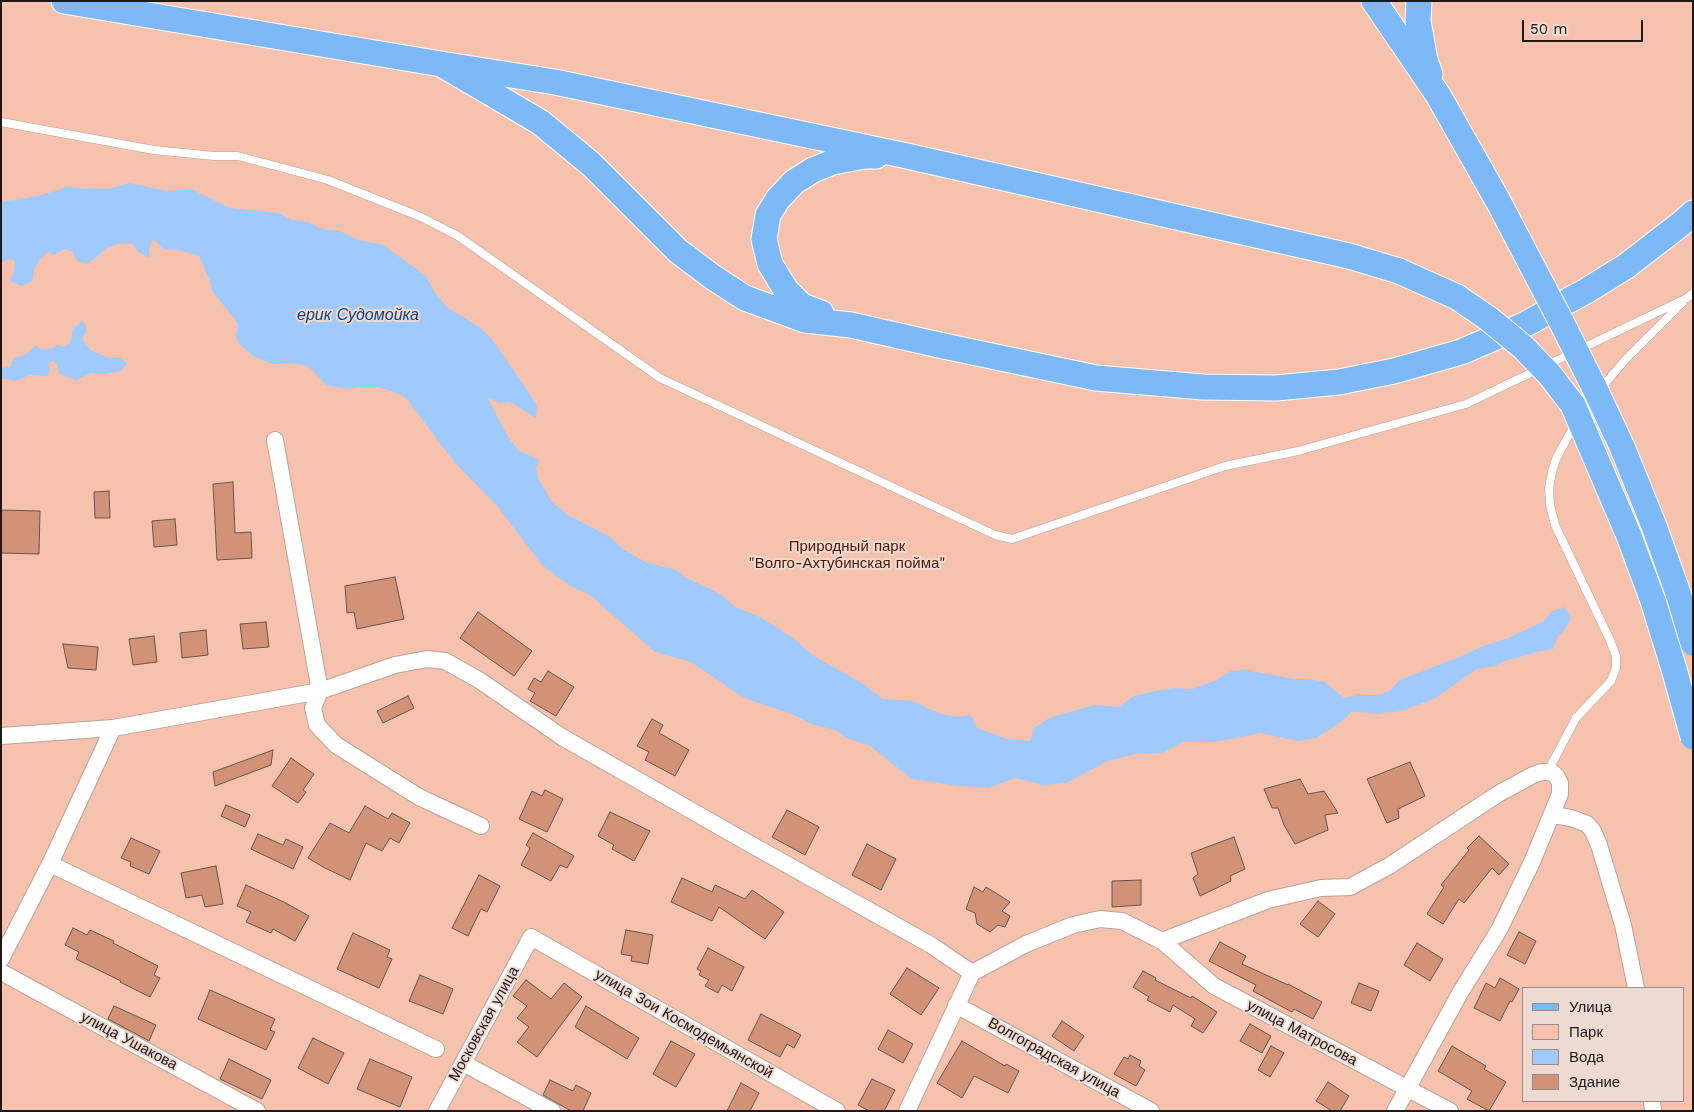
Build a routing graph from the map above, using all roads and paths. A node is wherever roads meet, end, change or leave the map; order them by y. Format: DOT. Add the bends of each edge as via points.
graph roads {
  1 [pos="64,1"];
  2 [pos="1374,1"];
  3 [pos="1419,1"];
  4 [pos="441,64"];
  5 [pos="1438,95"];
  6 [pos="1,122"];
  7 [pos="906,156"];
  8 [pos="1693,213"];
  9 [pos="1690,296"];
  10 [pos="851,325"];
  11 [pos="275,440"];
  12 [pos="1693,643"];
  13 [pos="320,690"];
  14 [pos="113,728"];
  15 [pos="1,736"];
  16 [pos="1693,737"];
  17 [pos="1548,771"];
  18 [pos="1553,815"];
  19 [pos="482,826"];
  20 [pos="50,864"];
  21 [pos="531,937"];
  22 [pos="1162,941"];
  23 [pos="1,959"];
  24 [pos="1,972"];
  25 [pos="972,973"];
  26 [pos="1636,987"];
  27 [pos="956,1005"];
  28 [pos="436,1049"];
  29 [pos="463,1063"];
  30 [pos="1407,1089"];
  31 [pos="258,1111"];
  32 [pos="437,1111"];
  33 [pos="552,1111"];
  34 [pos="837,1111"];
  35 [pos="908,1111"];
  36 [pos="1151,1111"];
  37 [pos="1395,1111"];
  38 [pos="1450,1111"];
  1 -- 4 [label="main road"];
  2 -- 5 [label="main road"];
  3 -- 5 [label="main road" via="1418,21 1425,60"];
  4 -- 7 [label="main road" via="555,82"];
  4 -- 10 [label="main road" via="540,122 591,164 678,251 745,298 805,320"];
  5 -- 12 [label="main road, bridge" via="1567,331 1623,449 1654,526"];
  6 -- 9 [label="lane" via="154,150 238,156 328,180 421,217 458,236 660,378 995,534 1012,539 1226,466 1298,451 1466,404"];
  7 -- 10 [label="main road" via="865,156 833,162 813,170 794,182 768,215 764,239 770,264 786,290 802,306"];
  7 -- 16 [label="main road, bridge" via="1339,254 1399,271 1457,297 1489,319 1523,347 1573,405 1653,601"];
  8 -- 10 [label="main road" via="1625,266 1524,325 1461,352 1339,382 1276,388 1203,387 1096,378"];
  9 -- 17 [label="lane" via="1626,359 1590,401 1556,458 1548,488 1555,525 1616,656 1616,668 1611,681 1576,718"];
  11 -- 13 [label="street"];
  13 -- 14 [label="street"];
  13 -- 19 [label="street" via="313,708 317,725 336,745 418,797"];
  13 -- 25 [label="street" via="395,665 427,659 445,661 479,680 562,737 931,944"];
  14 -- 15 [label="street"];
  14 -- 20 [label="street"];
  17 -- 18 [label="street" via="1557,777 1560,784"];
  17 -- 22 [label="street" via="1533,775 1498,794 1389,866 1350,886 1321,888 1268,900"];
  18 -- 26 [label="street" via="1587,824 1593,831 1623,925"];
  18 -- 30 [label="street" via="1499,930"];
  20 -- 23 [label="street"];
  20 -- 28 [label="street"];
  21 -- 29 [label="street, Московская улица"];
  21 -- 34 [label="street, улица Зои Космодемьянской"];
  22 -- 25 [label="street, улица Матросова" via="1122,921 1100,919 1073,925 1026,944"];
  22 -- 30 [label="street, улица Матросова" via="1214,986"];
  24 -- 31 [label="street, улица Ушакова"];
  25 -- 27 [label="street"];
  27 -- 35 [label="street"];
  27 -- 36 [label="street, Волгоградская улица"];
  29 -- 32 [label="street, Московская улица"];
  29 -- 33 [label="street"];
  30 -- 37 [label="street"];
  30 -- 38 [label="street, улица Матросова"];
}
